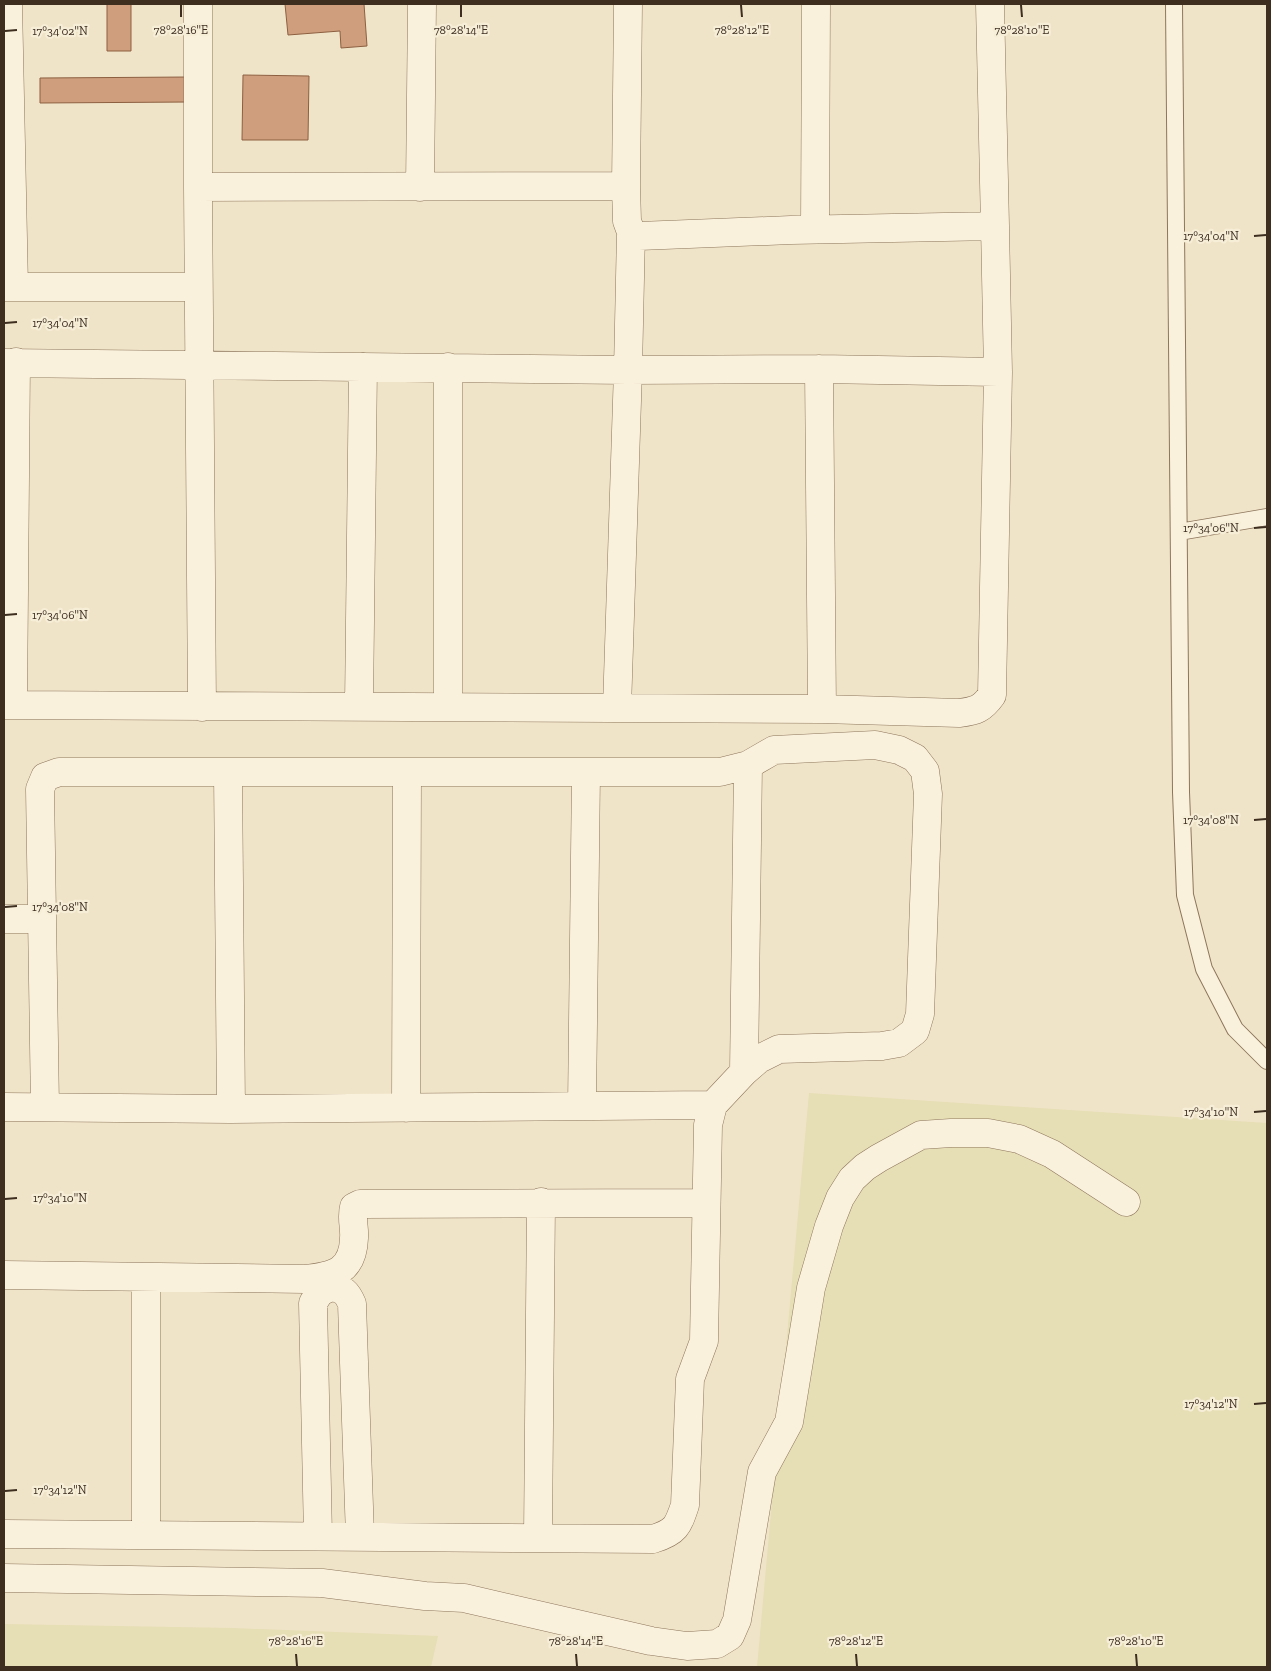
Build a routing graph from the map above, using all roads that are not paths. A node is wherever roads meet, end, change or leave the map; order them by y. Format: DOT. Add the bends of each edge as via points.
graph roads {
  1 [pos="8,4"];
  2 [pos="198,4"];
  3 [pos="422,4"];
  4 [pos="628,4"];
  5 [pos="816,4"];
  6 [pos="990,4"];
  7 [pos="1174,4"];
  8 [pos="420,186"];
  9 [pos="626,186"];
  10 [pos="198,187"];
  11 [pos="995,226"];
  12 [pos="815,229"];
  13 [pos="630,232"];
  14 [pos="9,287"];
  15 [pos="198,287"];
  16 [pos="10,363"];
  17 [pos="200,365"];
  18 [pos="363,366"];
  19 [pos="448,367"];
  20 [pos="819,369"];
  21 [pos="628,370"];
  22 [pos="998,372"];
  23 [pos="1267,517"];
  24 [pos="1179,532"];
  25 [pos="8,705"];
  26 [pos="359,706"];
  27 [pos="202,707"];
  28 [pos="448,707"];
  29 [pos="617,708"];
  30 [pos="822,709"];
  31 [pos="748,765"];
  32 [pos="228,772"];
  33 [pos="407,773"];
  34 [pos="586,773"];
  35 [pos="4,919"];
  36 [pos="42,919"];
  37 [pos="1267,1061"];
  38 [pos="744,1072"];
  39 [pos="713,1105"];
  40 [pos="46,1106"];
  41 [pos="582,1106"];
  42 [pos="4,1107"];
  43 [pos="406,1108"];
  44 [pos="231,1109"];
  45 [pos="541,1202"];
  46 [pos="1126,1202"];
  47 [pos="706,1203"];
  48 [pos="4,1275"];
  49 [pos="146,1277"];
  50 [pos="331,1281"];
  51 [pos="4,1534"];
  52 [pos="146,1535"];
  53 [pos="318,1536"];
  54 [pos="360,1536"];
  55 [pos="538,1537"];
  56 [pos="4,1578"];
  1 -- 14 [label="street"];
  2 -- 10 [label="street"];
  3 -- 8 [label="street"];
  4 -- 9 [label="street"];
  5 -- 12 [label="street"];
  6 -- 11 [label="street"];
  7 -- 24 [label="lane"];
  8 -- 9 [label="street"];
  8 -- 10 [label="street"];
  9 -- 13 [label="street"];
  10 -- 15 [label="street"];
  11 -- 12 [label="street"];
  11 -- 22 [label="street"];
  12 -- 13 [label="street" via="639,236"];
  13 -- 21 [label="street"];
  14 -- 15 [label="street"];
  15 -- 17 [label="street"];
  16 -- 17 [label="street"];
  16 -- 25 [label="street"];
  17 -- 18 [label="street"];
  17 -- 27 [label="street"];
  18 -- 19 [label="street"];
  18 -- 26 [label="street"];
  19 -- 21 [label="street"];
  19 -- 28 [label="street"];
  20 -- 21 [label="street"];
  20 -- 22 [label="street"];
  20 -- 30 [label="street"];
  21 -- 29 [label="street"];
  22 -- 30 [label="street" via="992,695 984,706 972,712"];
  23 -- 24 [label="lane"];
  24 -- 37 [label="lane" via="1181,792 1186,896 1204,969 1235,1029"];
  25 -- 27 [label="street"];
  26 -- 27 [label="street"];
  26 -- 28 [label="street"];
  28 -- 29 [label="street"];
  29 -- 30 [label="street"];
  31 -- 34 [label="street" via="720,772"];
  31 -- 38 [label="street"];
  31 -- 38 [label="street" via="774,750 875,745 899,750 915,758 925,771 928,794 920,1014 915,1030 899,1043 882,1046 779,1050 759,1059"];
  32 -- 33 [label="street"];
  32 -- 36 [label="street" via="59,772 45,777 40,788"];
  32 -- 44 [label="street"];
  33 -- 34 [label="street"];
  33 -- 43 [label="street"];
  34 -- 41 [label="street"];
  35 -- 36 [label="street"];
  36 -- 40 [label="street"];
  38 -- 39 [label="street"];
  39 -- 41 [label="street"];
  39 -- 47 [label="street" via="708,1125"];
  40 -- 42 [label="street"];
  40 -- 44 [label="street"];
  41 -- 43 [label="street"];
  43 -- 44 [label="street"];
  45 -- 47 [label="street"];
  45 -- 50 [label="street" via="360,1204 354,1207 353,1213 352,1252 346,1266"];
  45 -- 55 [label="street"];
  46 -- 56 [label="street" via="1052,1154 1019,1139 988,1133 922,1135 879,1158 852,1179 829,1226 811,1288 789,1422 762,1472 737,1620 730,1636 717,1644 686,1646 651,1641 464,1598 322,1583"];
  47 -- 55 [label="street" via="704,1341 690,1379 685,1505 679,1524 668,1534 653,1538"];
  48 -- 49 [label="street"];
  49 -- 50 [label="street"];
  49 -- 52 [label="street"];
  50 -- 53 [label="street" via="313,1303"];
  50 -- 54 [label="street" via="348,1294 352,1304"];
  51 -- 52 [label="street"];
  52 -- 53 [label="street"];
  53 -- 54 [label="street"];
  54 -- 55 [label="street"];
}
